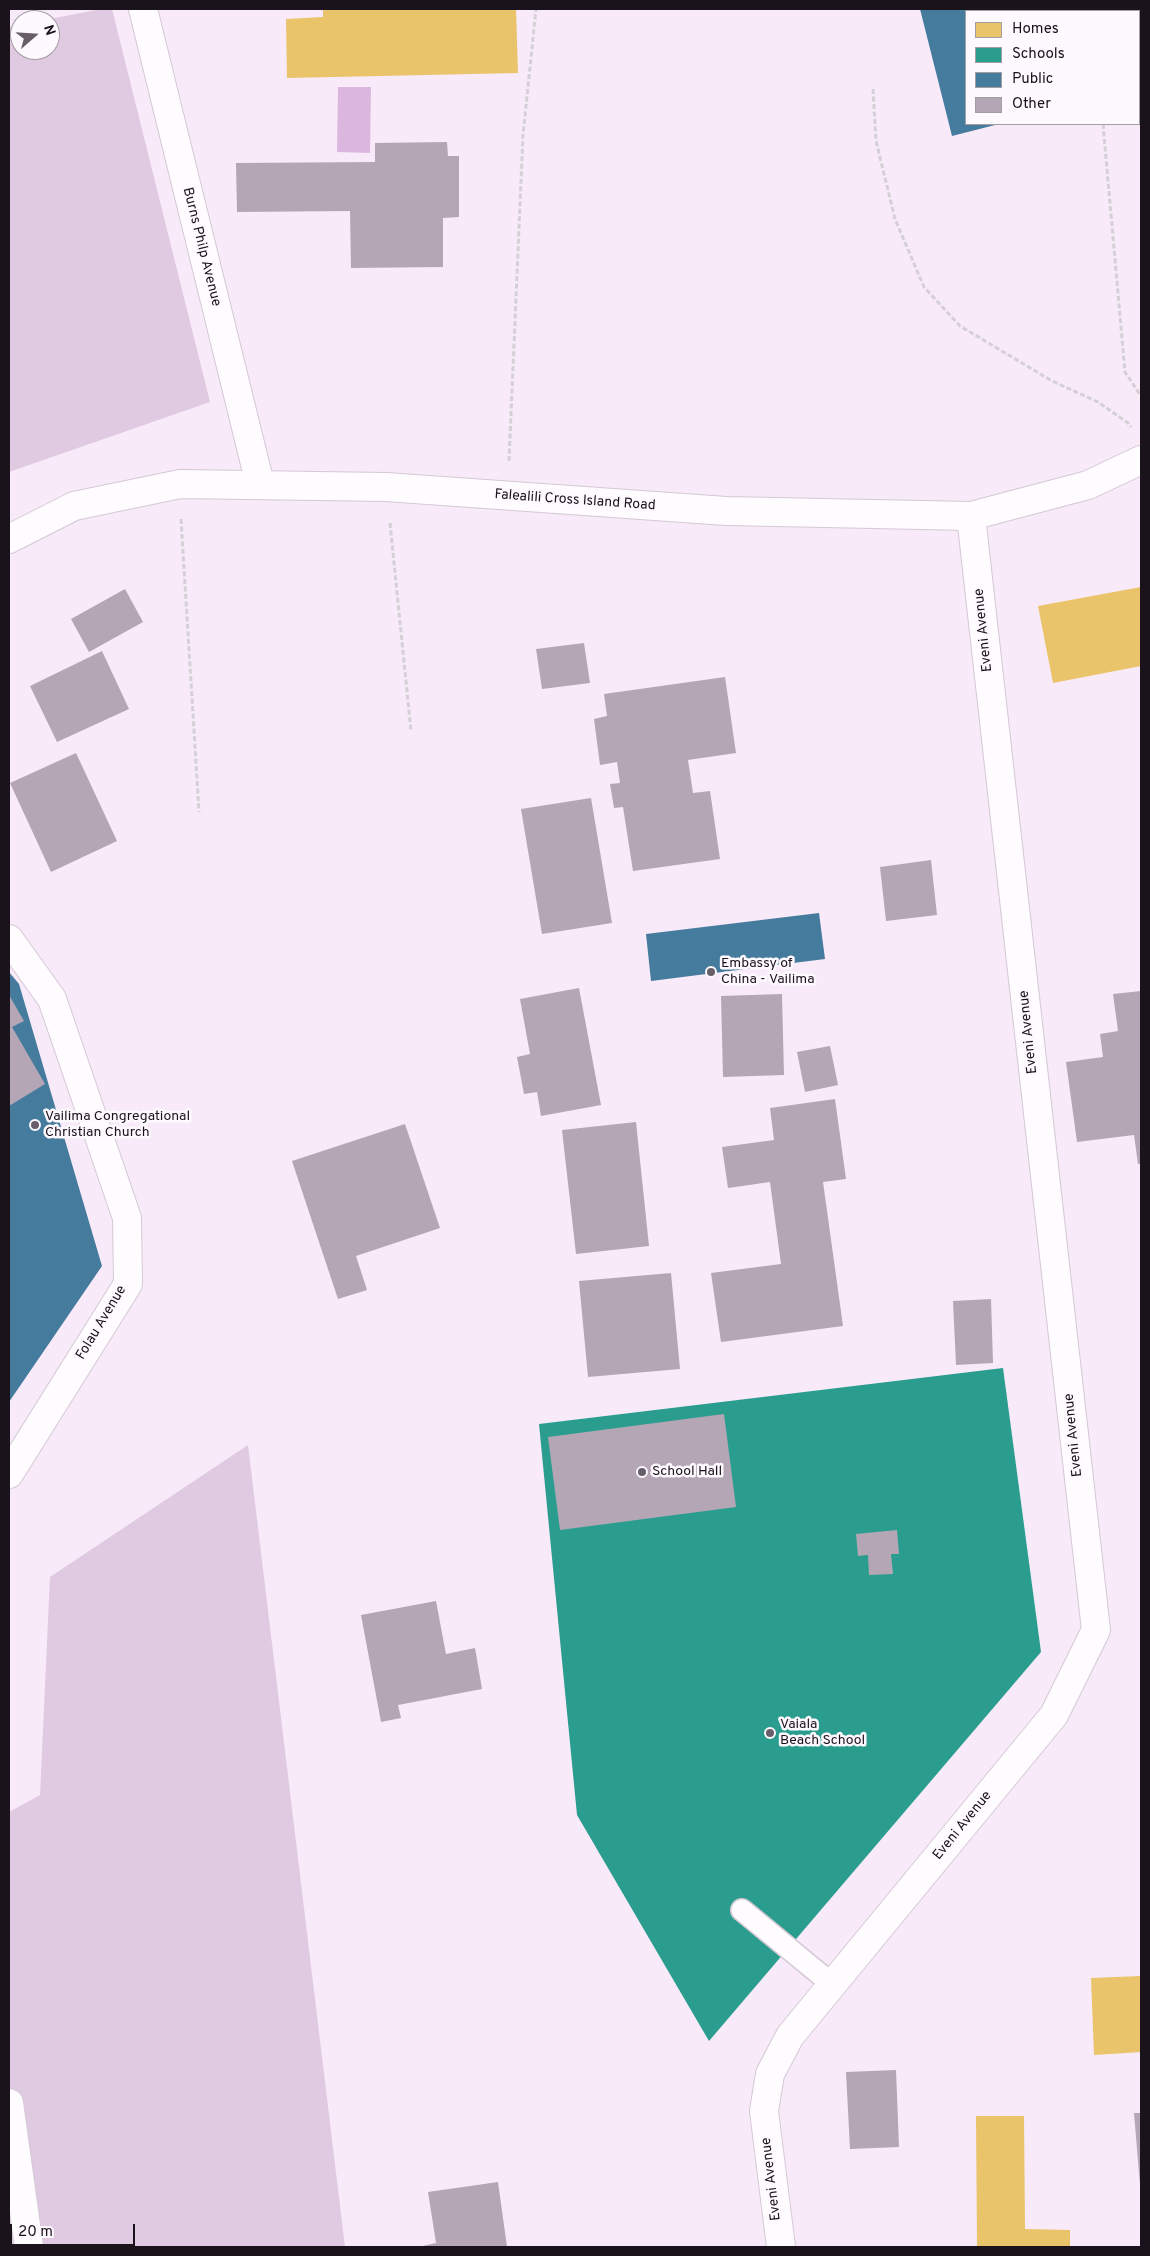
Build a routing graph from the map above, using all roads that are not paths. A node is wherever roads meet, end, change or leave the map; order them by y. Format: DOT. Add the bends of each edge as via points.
graph roads {
  1 [pos="143,9"];
  2 [pos="1141,460"];
  3 [pos="260,484"];
  4 [pos="971,516"];
  5 [pos="9,539"];
  6 [pos="9,939"];
  7 [pos="9,1474"];
  8 [pos="742,1910"];
  9 [pos="833,1985"];
  10 [pos="9,2103"];
  11 [pos="30,2247"];
  12 [pos="781,2247"];
  1 -- 3 [label="street, Burns Philp Avenue"];
  2 -- 4 [label="street, Falealili Cross Island Road" via="1088,485"];
  3 -- 4 [label="street, Falealili Cross Island Road" via="386,487 726,511"];
  3 -- 5 [label="street, Falealili Cross Island Road" via="180,484 74,506"];
  4 -- 9 [label="street, Eveni Avenue" via="1096,1630 1054,1715"];
  6 -- 7 [label="street, Folau Avenue" via="52,999 127,1218 128,1284"];
  8 -- 9 [label="lane"];
  9 -- 12 [label="street, Eveni Avenue" via="790,2036 770,2074 764,2111"];
  10 -- 11 [label="street"];
}
